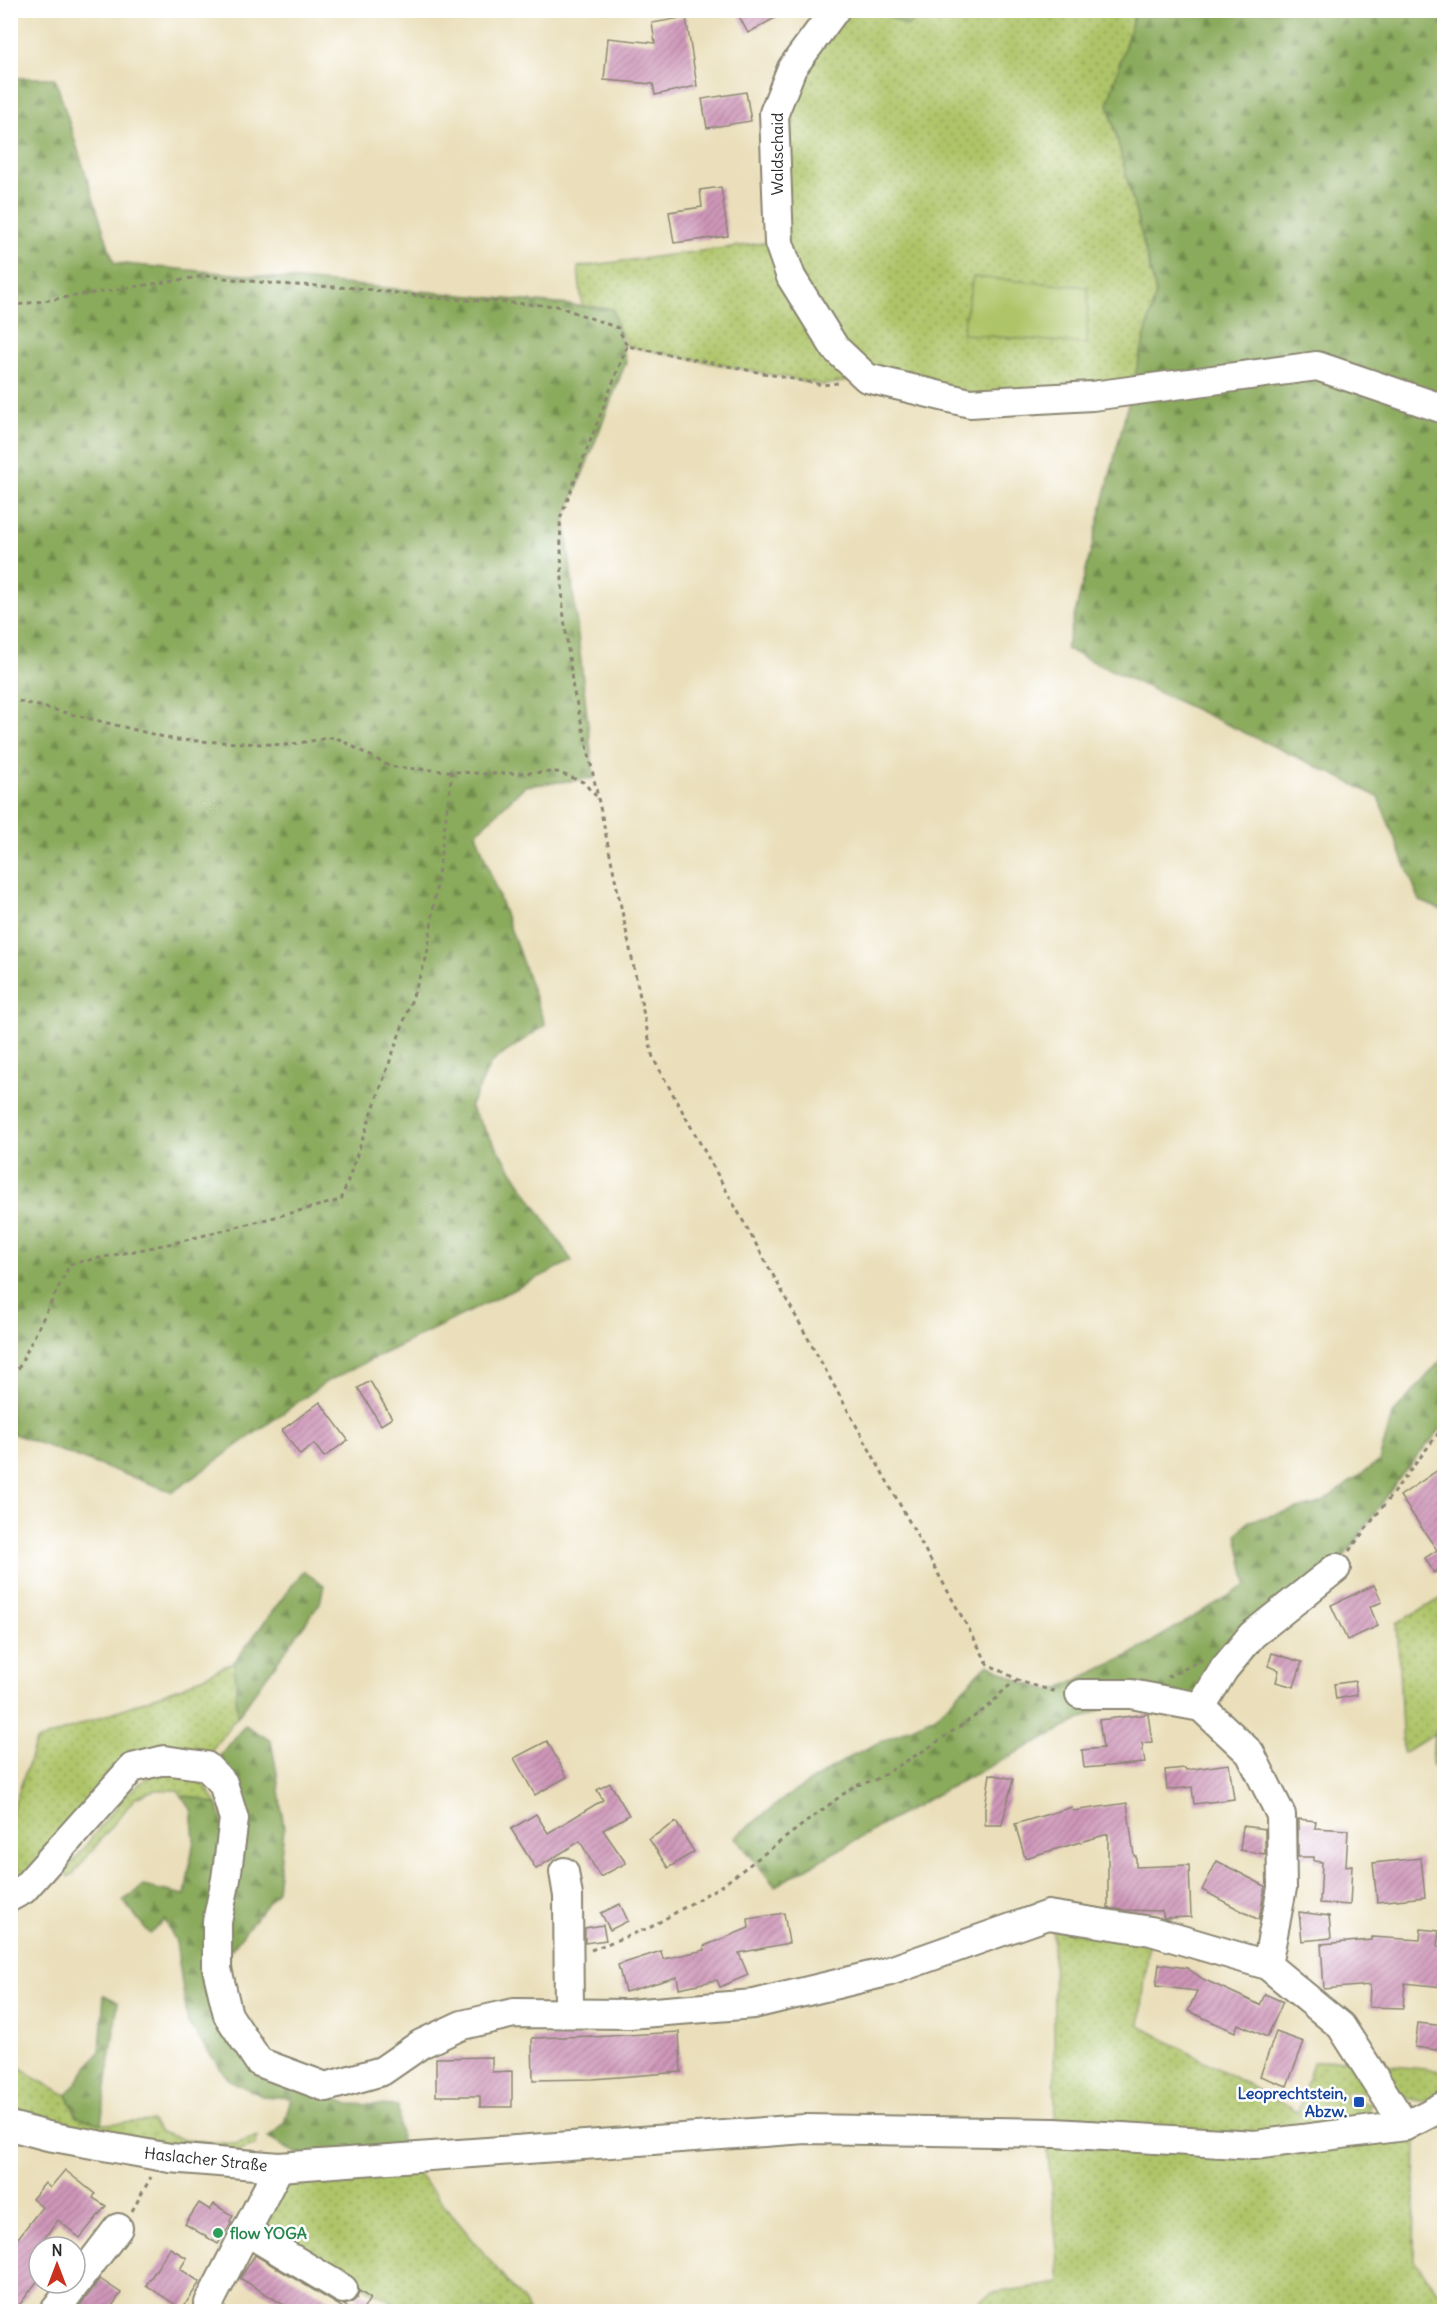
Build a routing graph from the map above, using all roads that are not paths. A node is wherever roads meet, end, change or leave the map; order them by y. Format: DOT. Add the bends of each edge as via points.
graph roads {
  1 [pos="835,10"];
  2 [pos="1444,409"];
  3 [pos="1336,1568"];
  4 [pos="1080,1694"];
  5 [pos="1201,1707"];
  6 [pos="564,1872"];
  7 [pos="10,1897"];
  8 [pos="1267,1965"];
  9 [pos="569,2012"];
  10 [pos="1444,2106"];
  11 [pos="10,2126"];
  12 [pos="1405,2126"];
  13 [pos="279,2167"];
  14 [pos="118,2228"];
  15 [pos="246,2231"];
  16 [pos="343,2289"];
  17 [pos="54,2312"];
  18 [pos="210,2312"];
  1 -- 2 [label="street, Waldschaid" via="792,68 774,113 779,243 791,277 835,348 867,378 970,403 1092,396 1317,366"];
  3 -- 5 [label="street" via="1252,1635 1224,1669"];
  4 -- 5 [label="street" via="1131,1694"];
  5 -- 8 [label="street" via="1250,1753 1281,1815 1282,1888"];
  6 -- 9 [label="street" via="568,1896"];
  7 -- 9 [label="street" via="23,1890 132,1768 164,1760 206,1766 223,1783 234,1819 217,1922 217,1969 228,2015 259,2062 326,2087 382,2071 421,2044 462,2025 514,2013"];
  8 -- 9 [label="street" via="1151,1931 1048,1915 887,1972 754,2004 629,2014"];
  8 -- 12 [label="street" via="1341,2026"];
  10 -- 12 [label="street"];
  11 -- 13 [label="street, Haslacher Straße" via="153,2155"];
  12 -- 13 [label="street" via="1256,2145 1055,2133 805,2129"];
  13 -- 15 [label="street, Haslacher Straße"];
  14 -- 17 [label="street"];
  15 -- 16 [label="street"];
  15 -- 18 [label="street, Haslacher Straße" via="209,2303"];
}
